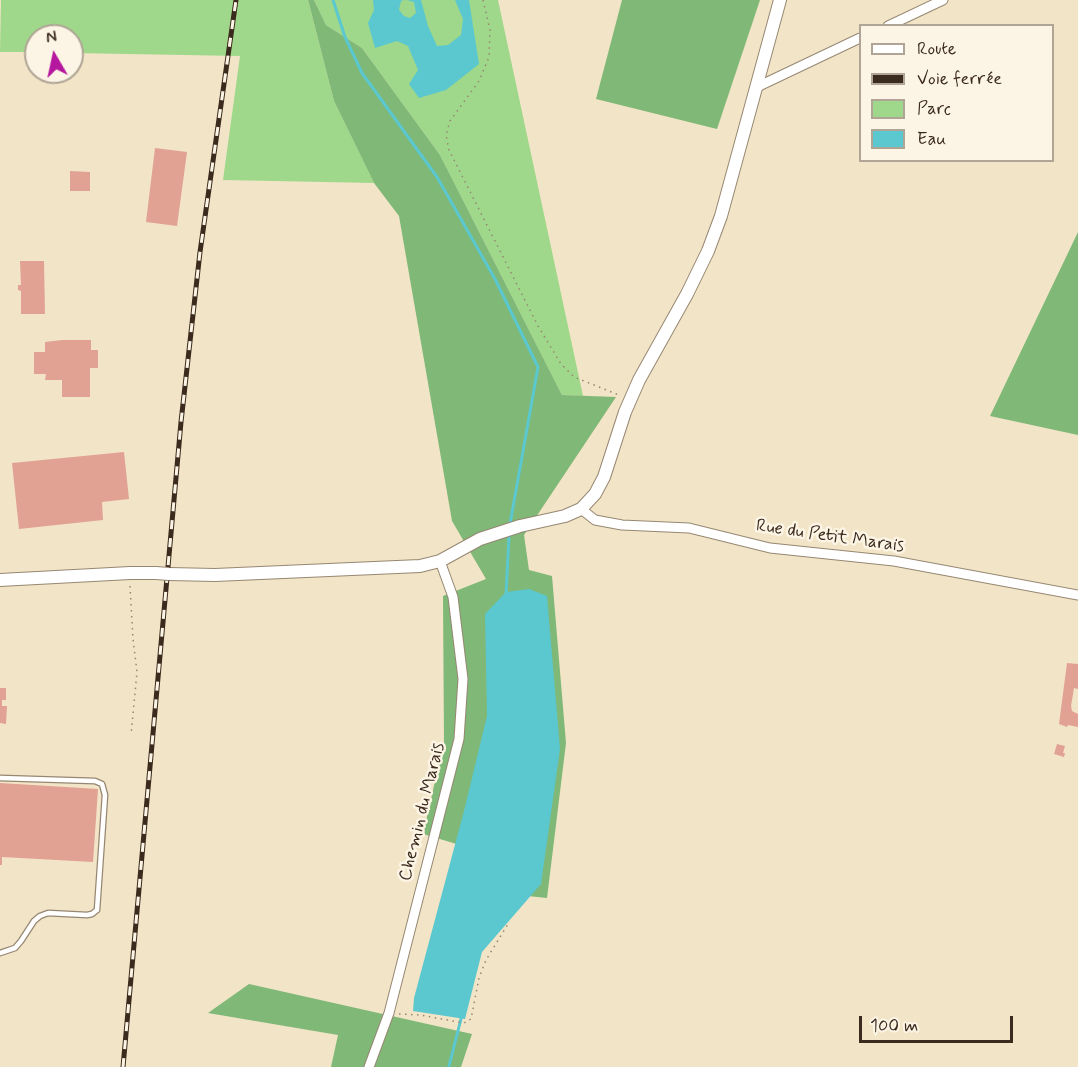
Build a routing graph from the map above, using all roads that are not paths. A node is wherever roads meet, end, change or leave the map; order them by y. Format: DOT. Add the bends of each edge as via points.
graph roads {
  1 [pos="780,0"];
  2 [pos="943,0"];
  3 [pos="892,24"];
  4 [pos="859,40"];
  5 [pos="757,87"];
  6 [pos="581,509"];
  7 [pos="440,561"];
  8 [pos="0,580"];
  9 [pos="1078,595"];
  10 [pos="0,778"];
  11 [pos="0,953"];
  12 [pos="369,1067"];
  1 -- 5 [label="street"];
  2 -- 3 [label="street"];
  4 -- 5 [label="street"];
  5 -- 6 [label="street" via="708,251 631,399 604,477"];
  6 -- 7 [label="street" via="480,539"];
  6 -- 9 [label="street, Rue du Petit Marais" via="595,520 622,525 689,528 770,548 894,561"];
  7 -- 8 [label="street, bridge" via="420,566 215,575 130,573"];
  7 -- 12 [label="street, Chemin du Marais" via="453,597 463,679 459,738 389,1013"];
  10 -- 11 [label="lane" via="96,781 102,784 105,795 97,910 87,915 40,916 15,948"];
}
